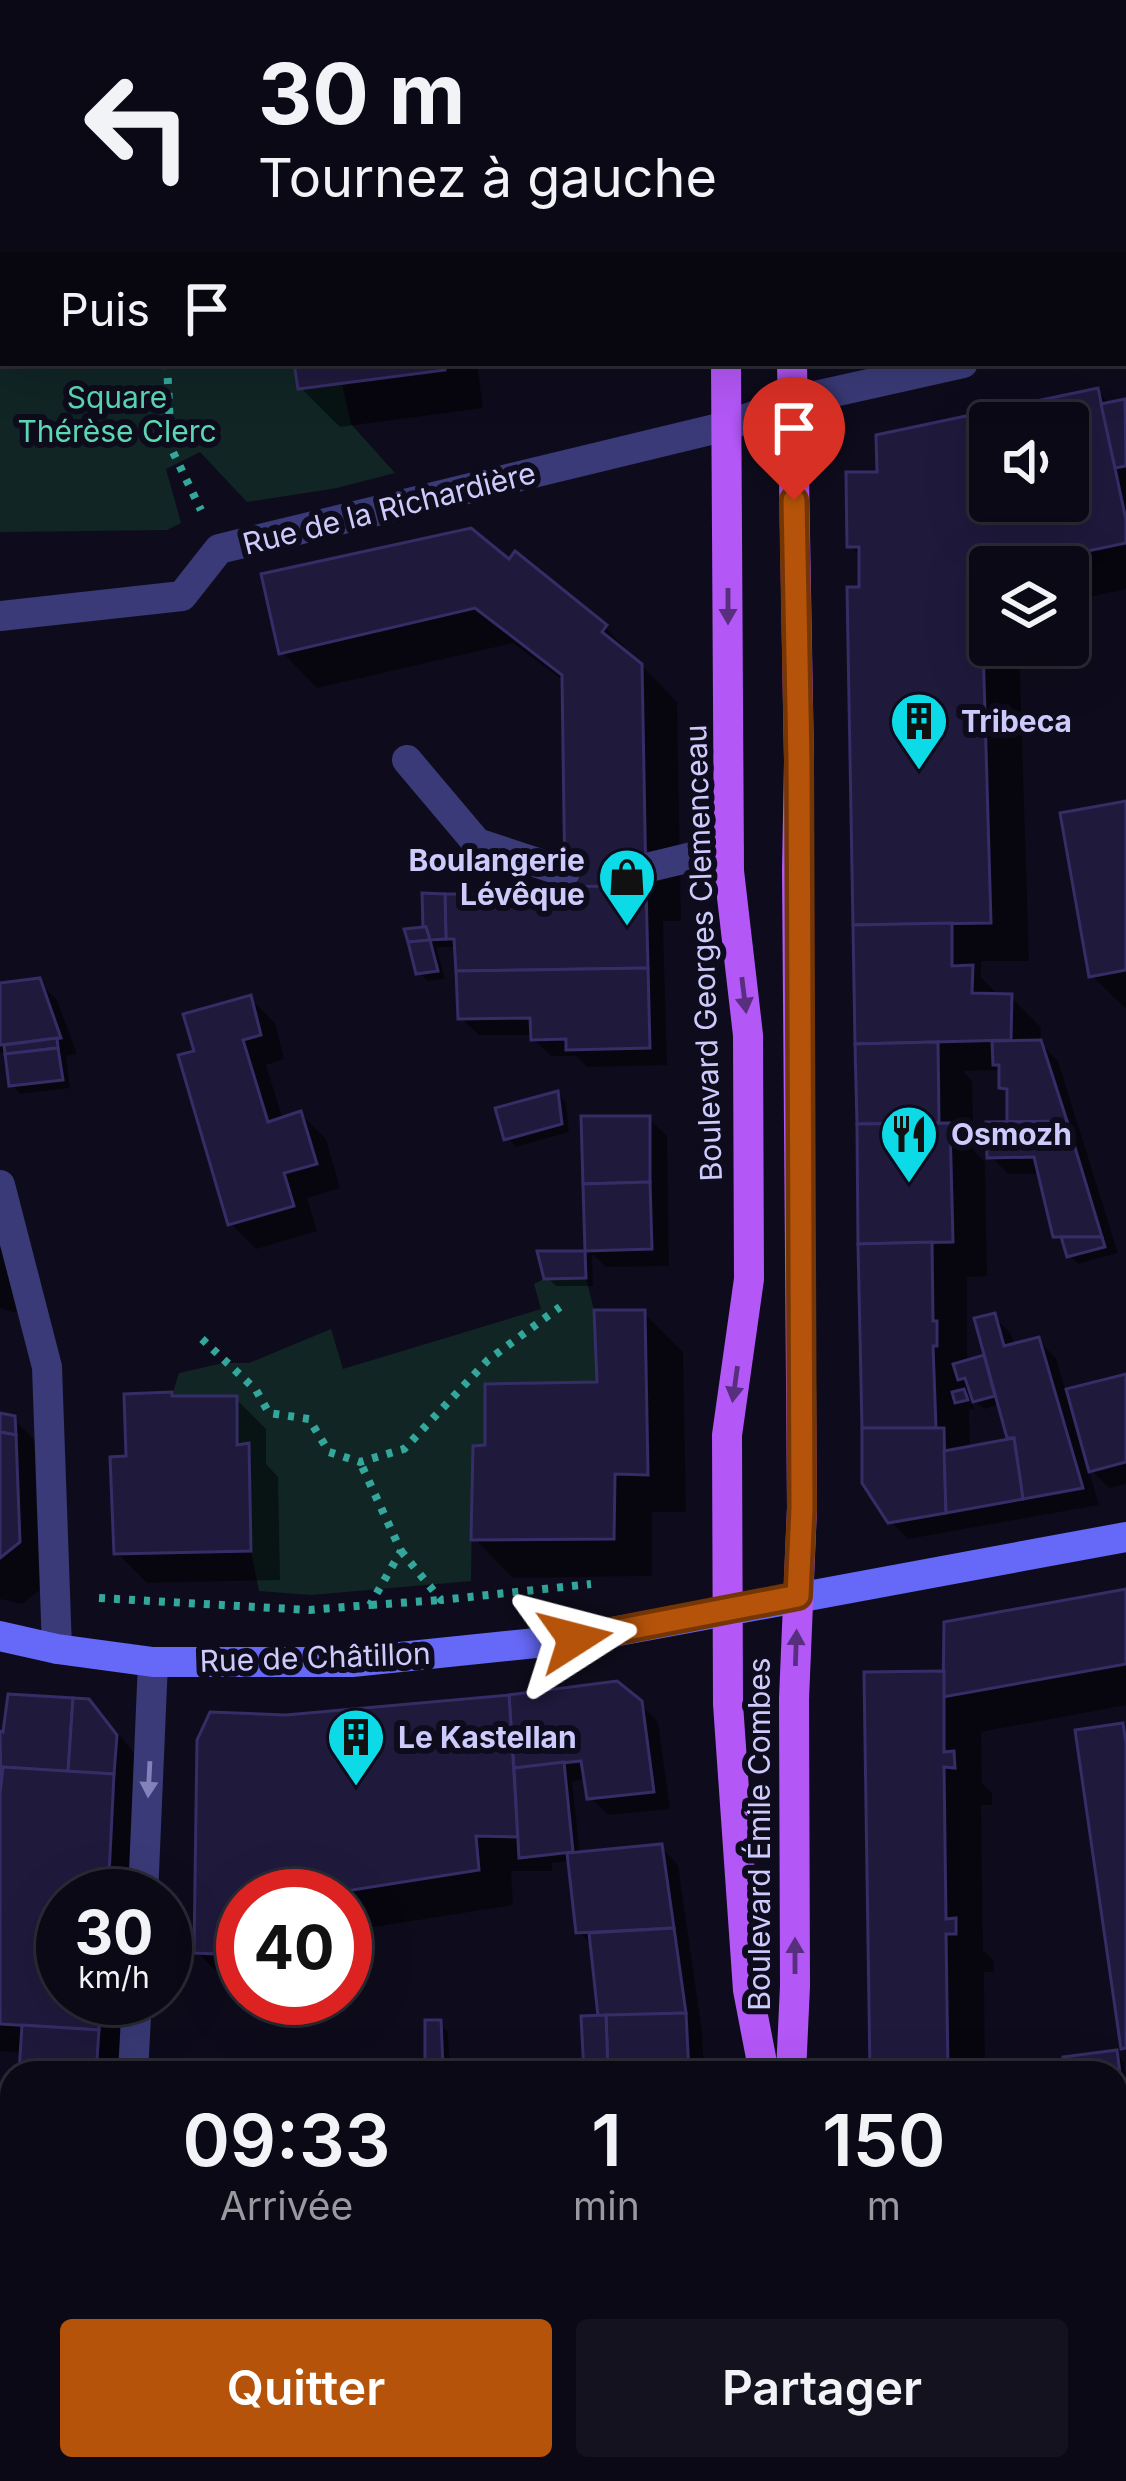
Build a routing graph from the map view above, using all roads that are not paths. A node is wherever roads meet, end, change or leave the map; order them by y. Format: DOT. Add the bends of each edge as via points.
graph roads {
  1 [pos="726,366"];
  2 [pos="792,366"];
  3 [pos="950,366"];
  4 [pos="793,401"];
  5 [pos="727,426"];
  6 [pos="0,616"];
  7 [pos="407,760"];
  8 [pos="729,848"];
  9 [pos="646,868"];
  10 [pos="565,872"];
  11 [pos="0,1185"];
  12 [pos="1126,1537"];
  13 [pos="798,1596"];
  14 [pos="729,1611"];
  15 [pos="0,1636"];
  16 [pos="57,1649"];
  17 [pos="153,1662"];
  18 [pos="144,1869"];
  19 [pos="136,2025"];
  20 [pos="134,2061"];
  21 [pos="762,2061"];
  22 [pos="792,2061"];
  1 -- 5 [label="main road, Boulevard Georges Clemenceau"];
  2 -- 4 [label="main road"];
  3 -- 4 [label="street, Rue de la Richardière"];
  4 -- 5 [label="street, Rue de la Richardière"];
  4 -- 13 [label="main road"];
  5 -- 6 [label="street, Rue de la Richardière" via="219,549 182,596"];
  5 -- 8 [label="main road, Boulevard Georges Clemenceau, one-way"];
  7 -- 10 [label="street" via="477,843"];
  8 -- 9 [label="street"];
  8 -- 14 [label="main road, Boulevard Georges Clemenceau, one-way" via="748,1035 749,1256 728,1435"];
  11 -- 16 [label="street" via="47,1366"];
  12 -- 13 [label="street, Rue de Châtillon"];
  13 -- 14 [label="street, Rue de Châtillon"];
  22 -- 13 [label="main road, Boulevard Émile Combes, one-way"];
  14 -- 17 [label="street, Rue de Châtillon" via="575,1639 352,1662"];
  14 -- 21 [label="main road, Boulevard Émile Combes" via="748,1990"];
  15 -- 16 [label="street, Rue de Châtillon"];
  16 -- 17 [label="street, Rue de Châtillon"];
  17 -- 18 [label="street, one-way"];
  19 -- 20 [label="street"];
}
